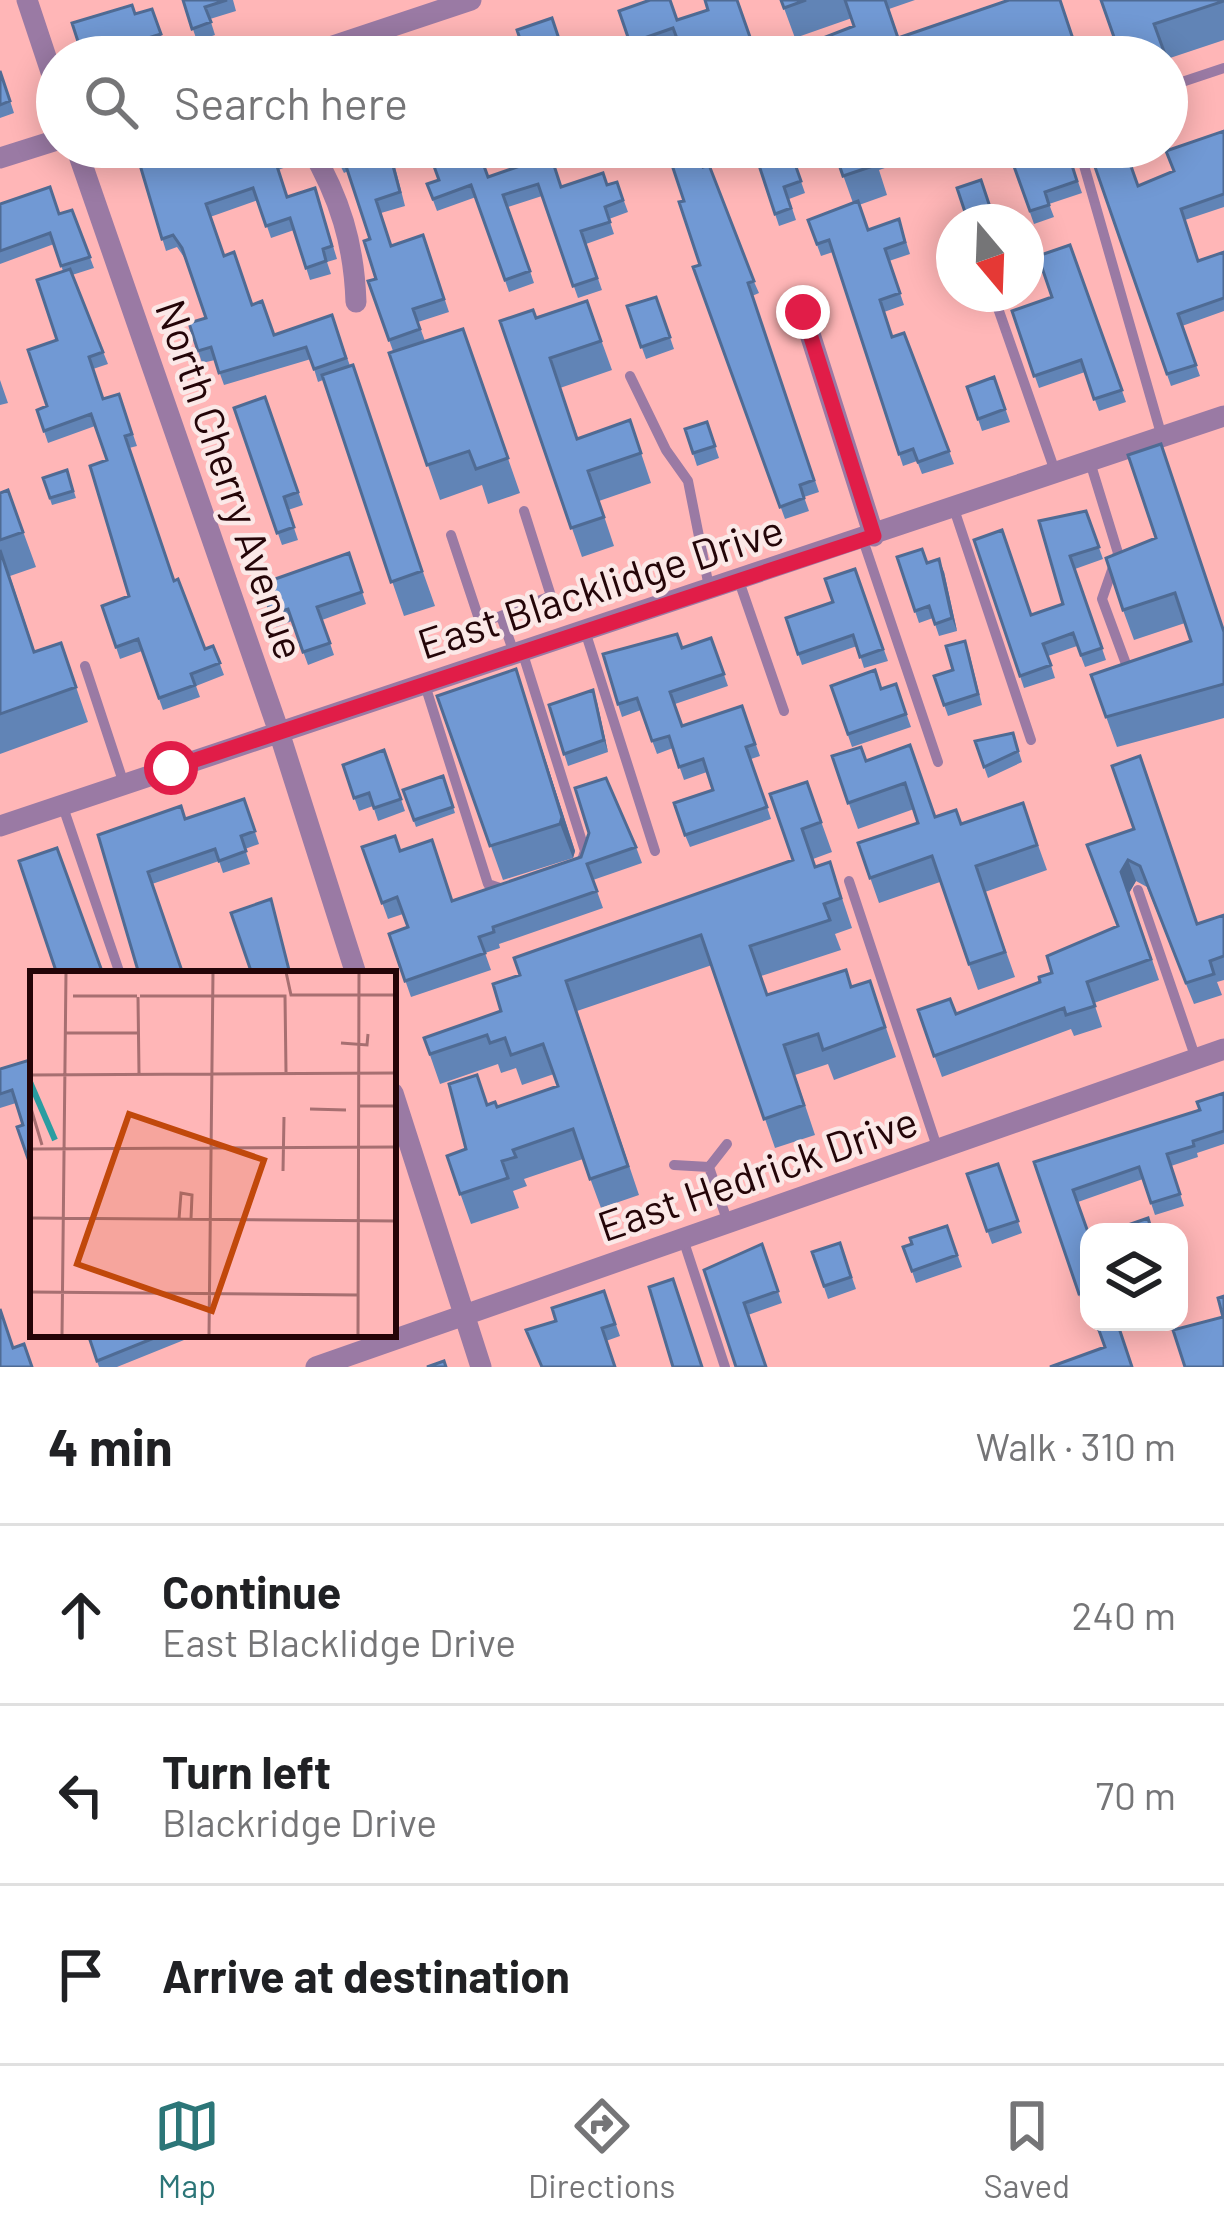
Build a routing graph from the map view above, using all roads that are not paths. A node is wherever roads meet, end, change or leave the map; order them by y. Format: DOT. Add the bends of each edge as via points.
graph roads {
  1 [pos="27,0"];
  2 [pos="471,0"];
  3 [pos="39,36"];
  4 [pos="363,36"];
  5 [pos="1224,68"];
  6 [pos="1188,80"];
  7 [pos="36,147"];
  8 [pos="0,158"];
  9 [pos="83,168"];
  10 [pos="322,168"];
  11 [pos="1085,168"];
  12 [pos="356,302"];
  13 [pos="803,312"];
  14 [pos="999,312"];
  15 [pos="630,376"];
  16 [pos="1224,416"];
  17 [pos="1162,437"];
  18 [pos="1090,462"];
  19 [pos="1056,474"];
  20 [pos="954,509"];
  21 [pos="524,511"];
  22 [pos="451,536"];
  23 [pos="868,538"];
  24 [pos="739,580"];
  25 [pos="710,590"];
  26 [pos="501,616"];
  27 [pos="585,631"];
  28 [pos="519,653"];
  29 [pos="85,666"];
  30 [pos="1129,672"];
  31 [pos="424,684"];
  32 [pos="784,711"];
  33 [pos="279,732"];
  34 [pos="1031,740"];
  35 [pos="938,762"];
  36 [pos="124,784"];
  37 [pos="62,804"];
  38 [pos="0,826"];
  39 [pos="655,851"];
  40 [pos="561,872"];
  41 [pos="849,881"];
  42 [pos="522,885"];
  43 [pos="1138,890"];
  44 [pos="119,971"];
  45 [pos="355,971"];
  46 [pos="1224,1049"];
  47 [pos="1196,1059"];
  48 [pos="396,1102"];
  49 [pos="727,1144"];
  50 [pos="938,1150"];
  51 [pos="674,1165"];
  52 [pos="709,1167"];
  53 [pos="728,1223"];
  54 [pos="682,1239"];
  55 [pos="464,1316"];
  56 [pos="316,1367"];
  57 [pos="482,1367"];
  58 [pos="725,1367"];
  1 -- 3 [label="street"];
  2 -- 4 [label="street"];
  5 -- 6 [label="lane"];
  7 -- 8 [label="street"];
  9 -- 33 [label="street, North Cherry Avenue"];
  10 -- 12 [label="street" via="354,256"];
  11 -- 17 [label="lane"];
  13 -- 23 [label="street"];
  14 -- 19 [label="lane"];
  15 -- 25 [label="lane" via="688,481"];
  16 -- 17 [label="street, East Blacklidge Drive"];
  17 -- 18 [label="street, East Blacklidge Drive"];
  18 -- 19 [label="street, East Blacklidge Drive"];
  18 -- 30 [label="lane" via="1118,553 1102,599"];
  19 -- 20 [label="street, East Blacklidge Drive"];
  20 -- 23 [label="street, East Blacklidge Drive"];
  20 -- 34 [label="lane"];
  21 -- 26 [label="lane" via="551,596"];
  22 -- 26 [label="lane" via="480,622"];
  23 -- 24 [label="street, East Blacklidge Drive"];
  23 -- 35 [label="lane"];
  24 -- 25 [label="street, East Blacklidge Drive"];
  24 -- 32 [label="lane"];
  25 -- 27 [label="street, East Blacklidge Drive"];
  26 -- 28 [label="lane"];
  27 -- 28 [label="street, East Blacklidge Drive"];
  27 -- 39 [label="lane"];
  28 -- 31 [label="street, East Blacklidge Drive"];
  28 -- 40 [label="lane" via="585,851 581,866"];
  29 -- 36 [label="lane"];
  31 -- 33 [label="street, East Blacklidge Drive"];
  31 -- 42 [label="lane" via="488,884 502,891"];
  33 -- 36 [label="street, East Blacklidge Drive"];
  33 -- 45 [label="street, North Cherry Avenue"];
  36 -- 37 [label="street, East Blacklidge Drive"];
  37 -- 38 [label="street, East Blacklidge Drive"];
  37 -- 44 [label="lane"];
  41 -- 50 [label="lane"];
  43 -- 47 [label="lane"];
  46 -- 47 [label="street, East Hedrick Drive"];
  47 -- 50 [label="street, East Hedrick Drive"];
  48 -- 55 [label="street"];
  49 -- 52 [label="lane"];
  50 -- 53 [label="street, East Hedrick Drive"];
  51 -- 52 [label="lane"];
  52 -- 53 [label="lane"];
  53 -- 54 [label="street, East Hedrick Drive"];
  54 -- 55 [label="street, East Hedrick Drive"];
  54 -- 58 [label="lane"];
  55 -- 56 [label="street, East Hedrick Drive"];
  55 -- 57 [label="street"];
}
